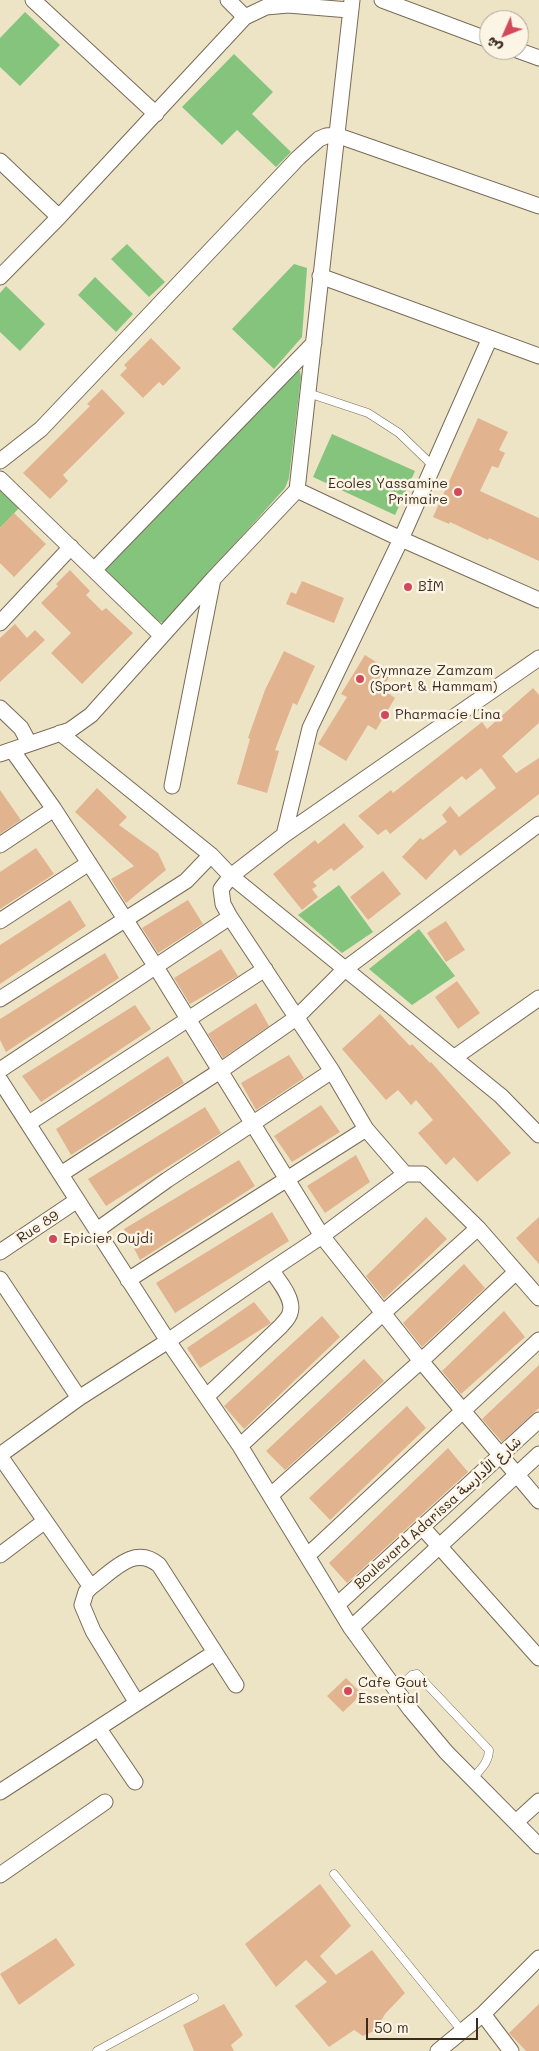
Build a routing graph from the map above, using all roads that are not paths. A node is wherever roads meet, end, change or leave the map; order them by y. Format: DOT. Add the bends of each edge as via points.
graph roads {
  1 [pos="33,0"];
  2 [pos="228,0"];
  3 [pos="382,0"];
  4 [pos="351,5"];
  5 [pos="245,17"];
  6 [pos="479,36"];
  7 [pos="156,114"];
  8 [pos="336,135"];
  9 [pos="0,161"];
  10 [pos="539,206"];
  11 [pos="59,217"];
  12 [pos="320,276"];
  13 [pos="0,277"];
  14 [pos="490,338"];
  15 [pos="314,343"];
  16 [pos="539,356"];
  17 [pos="308,392"];
  18 [pos="0,461"];
  19 [pos="433,466"];
  20 [pos="0,478"];
  21 [pos="297,490"];
  22 [pos="401,539"];
  23 [pos="70,547"];
  24 [pos="94,570"];
  25 [pos="213,579"];
  26 [pos="539,600"];
  27 [pos="0,623"];
  28 [pos="161,635"];
  29 [pos="539,658"];
  30 [pos="0,708"];
  31 [pos="60,733"];
  32 [pos="29,743"];
  33 [pos="6,752"];
  34 [pos="172,786"];
  35 [pos="54,809"];
  36 [pos="539,824"];
  37 [pos="284,835"];
  38 [pos="0,845"];
  39 [pos="210,855"];
  40 [pos="89,863"];
  41 [pos="231,876"];
  42 [pos="230,917"];
  43 [pos="0,921"];
  44 [pos="125,922"];
  45 [pos="156,967"];
  46 [pos="345,969"];
  47 [pos="265,970"];
  48 [pos="539,998"];
  49 [pos="0,1000"];
  50 [pos="296,1018"];
  51 [pos="188,1019"];
  52 [pos="455,1057"];
  53 [pos="0,1070"];
  54 [pos="220,1071"];
  55 [pos="332,1071"];
  56 [pos="0,1080"];
  57 [pos="29,1123"];
  58 [pos="254,1124"];
  59 [pos="366,1129"];
  60 [pos="539,1135"];
  61 [pos="61,1174"];
  62 [pos="405,1174"];
  63 [pos="287,1178"];
  64 [pos="76,1202"];
  65 [pos="478,1228"];
  66 [pos="96,1230"];
  67 [pos="322,1236"];
  68 [pos="0,1252"];
  69 [pos="270,1270"];
  70 [pos="516,1272"];
  71 [pos="0,1279"];
  72 [pos="128,1280"];
  73 [pos="539,1298"];
  74 [pos="382,1314"];
  75 [pos="539,1340"];
  76 [pos="168,1341"];
  77 [pos="421,1361"];
  78 [pos="207,1396"];
  79 [pos="79,1398"];
  80 [pos="463,1411"];
  81 [pos="539,1420"];
  82 [pos="240,1446"];
  83 [pos="539,1454"];
  84 [pos="0,1456"];
  85 [pos="500,1456"];
  86 [pos="516,1474"];
  87 [pos="271,1495"];
  88 [pos="539,1502"];
  89 [pos="46,1521"];
  90 [pos="423,1528"];
  91 [pos="440,1546"];
  92 [pos="0,1555"];
  93 [pos="307,1556"];
  94 [pos="91,1587"];
  95 [pos="337,1605"];
  96 [pos="351,1628"];
  97 [pos="214,1653"];
  98 [pos="539,1658"];
  99 [pos="236,1684"];
  100 [pos="396,1690"];
  101 [pos="137,1703"];
  102 [pos="99,1729"];
  103 [pos="472,1778"];
  104 [pos="135,1782"];
  105 [pos="0,1792"];
  106 [pos="539,1801"];
  107 [pos="105,1802"];
  108 [pos="516,1822"];
  109 [pos="539,1846"];
  110 [pos="334,1874"];
  111 [pos="0,1875"];
  112 [pos="539,1958"];
  113 [pos="194,1998"];
  114 [pos="483,2014"];
  115 [pos="462,2031"];
  116 [pos="97,2051"];
  117 [pos="438,2051"];
  118 [pos="511,2051"];
  1 -- 7 [label="street"];
  2 -- 5 [label="street"];
  3 -- 6 [label="street"];
  4 -- 5 [label="street" via="266,7"];
  4 -- 8 [label="street"];
  5 -- 7 [label="street"];
  7 -- 11 [label="street"];
  8 -- 10 [label="street"];
  8 -- 12 [label="street"];
  8 -- 18 [label="street" via="326,136 309,148 41,429"];
  9 -- 11 [label="street"];
  11 -- 13 [label="street"];
  12 -- 14 [label="street"];
  12 -- 15 [label="street"];
  14 -- 16 [label="street"];
  14 -- 19 [label="street"];
  15 -- 17 [label="street"];
  15 -- 24 [label="street"];
  17 -- 19 [label="lane" via="368,413 399,433"];
  17 -- 21 [label="street"];
  19 -- 22 [label="street"];
  20 -- 23 [label="street"];
  21 -- 22 [label="street"];
  21 -- 25 [label="street"];
  22 -- 26 [label="street"];
  22 -- 37 [label="street" via="310,728"];
  23 -- 24 [label="street"];
  23 -- 27 [label="street"];
  24 -- 28 [label="street"];
  25 -- 28 [label="street"];
  25 -- 34 [label="street"];
  28 -- 31 [label="street" via="91,715"];
  29 -- 37 [label="street"];
  30 -- 32 [label="street" via="21,728"];
  31 -- 32 [label="street"];
  31 -- 39 [label="street"];
  32 -- 33 [label="street"];
  33 -- 35 [label="street"];
  35 -- 38 [label="street"];
  35 -- 40 [label="street"];
  36 -- 46 [label="street"];
  37 -- 41 [label="street"];
  39 -- 41 [label="street"];
  39 -- 44 [label="street" via="186,881"];
  40 -- 43 [label="street"];
  40 -- 44 [label="street"];
  41 -- 42 [label="street" via="222,889 223,904"];
  41 -- 46 [label="street"];
  42 -- 45 [label="street"];
  42 -- 47 [label="street"];
  44 -- 45 [label="street"];
  44 -- 49 [label="street"];
  45 -- 51 [label="street"];
  45 -- 53 [label="street"];
  46 -- 50 [label="street"];
  46 -- 52 [label="street"];
  47 -- 50 [label="street"];
  47 -- 51 [label="street"];
  48 -- 52 [label="street"];
  50 -- 54 [label="street"];
  50 -- 55 [label="street"];
  51 -- 54 [label="street"];
  51 -- 57 [label="street"];
  52 -- 60 [label="street" via="501,1096"];
  54 -- 58 [label="street"];
  54 -- 61 [label="street"];
  55 -- 58 [label="street"];
  55 -- 59 [label="street"];
  56 -- 57 [label="street"];
  57 -- 61 [label="street"];
  58 -- 63 [label="street"];
  58 -- 66 [label="street"];
  59 -- 62 [label="street"];
  59 -- 63 [label="street"];
  61 -- 64 [label="street"];
  62 -- 65 [label="street" via="423,1174"];
  62 -- 67 [label="street"];
  63 -- 67 [label="street"];
  63 -- 72 [label="street"];
  64 -- 66 [label="street"];
  64 -- 68 [label="street, Rue 89"];
  65 -- 70 [label="street"];
  65 -- 74 [label="street"];
  66 -- 72 [label="street"];
  67 -- 69 [label="street"];
  67 -- 74 [label="street"];
  69 -- 76 [label="street"];
  69 -- 78 [label="street" via="288,1298 289,1316"];
  70 -- 73 [label="street"];
  70 -- 77 [label="street"];
  71 -- 79 [label="street"];
  72 -- 76 [label="street"];
  74 -- 77 [label="street"];
  74 -- 82 [label="street"];
  75 -- 80 [label="street"];
  76 -- 78 [label="street"];
  76 -- 79 [label="street"];
  77 -- 80 [label="street"];
  77 -- 87 [label="street"];
  78 -- 82 [label="street"];
  79 -- 84 [label="street"];
  80 -- 85 [label="street"];
  80 -- 93 [label="street"];
  81 -- 85 [label="street, Boulevard Adarissa شارع الأدارسة"];
  82 -- 87 [label="street"];
  83 -- 86 [label="street, Boulevard Adarissa شارع الأدارسة"];
  84 -- 89 [label="street"];
  85 -- 86 [label="street"];
  85 -- 90 [label="street, Boulevard Adarissa شارع الأدارسة"];
  86 -- 88 [label="street"];
  86 -- 91 [label="street, Boulevard Adarissa شارع الأدارسة"];
  87 -- 93 [label="street"];
  89 -- 92 [label="street"];
  89 -- 94 [label="street"];
  90 -- 91 [label="street"];
  90 -- 95 [label="street, Boulevard Adarissa شارع الأدارسة"];
  91 -- 96 [label="street, Boulevard Adarissa شارع الأدارسة"];
  91 -- 98 [label="street"];
  93 -- 95 [label="street"];
  94 -- 97 [label="street" via="132,1557 144,1556 153,1560 164,1572"];
  94 -- 101 [label="street" via="82,1600 84,1611"];
  95 -- 96 [label="street"];
  96 -- 100 [label="street"];
  97 -- 99 [label="street"];
  97 -- 101 [label="street"];
  100 -- 103 [label="street"];
  100 -- 103 [label="lane" via="417,1674 489,1750 485,1764"];
  101 -- 102 [label="street"];
  102 -- 104 [label="street"];
  102 -- 105 [label="street"];
  103 -- 108 [label="street"];
  106 -- 108 [label="street"];
  107 -- 111 [label="street"];
  108 -- 109 [label="street"];
  110 -- 115 [label="lane"];
  112 -- 114 [label="street"];
  113 -- 116 [label="lane"];
  114 -- 115 [label="street"];
  114 -- 118 [label="street"];
  115 -- 117 [label="street"];
}
